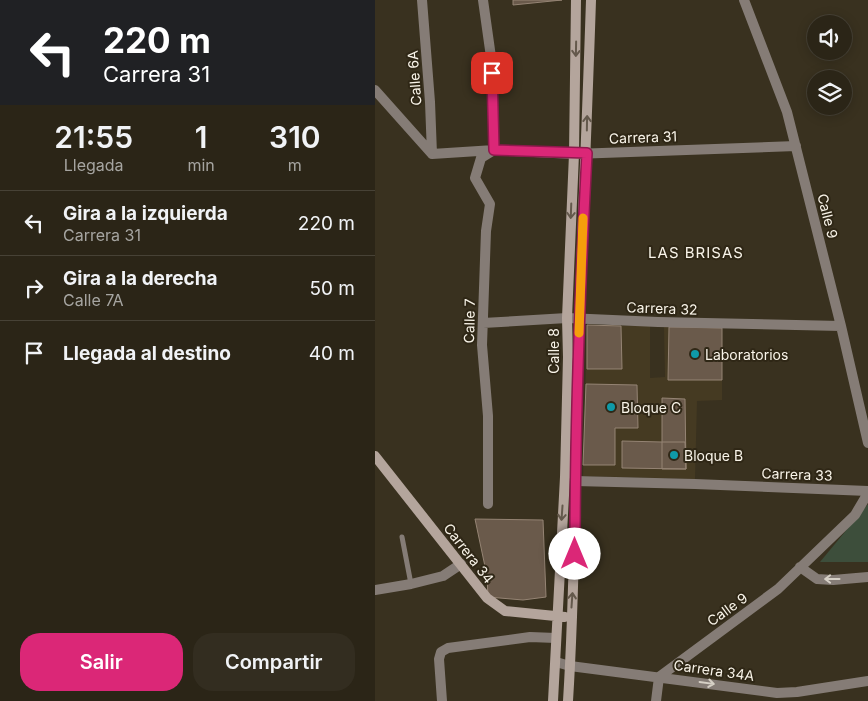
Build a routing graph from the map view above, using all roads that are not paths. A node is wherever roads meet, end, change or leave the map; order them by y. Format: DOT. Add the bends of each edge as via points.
graph roads {
  1 [pos="422,0"];
  2 [pos="483,0"];
  3 [pos="577,0"];
  4 [pos="591,0"];
  5 [pos="744,0"];
  6 [pos="375,90"];
  7 [pos="796,146"];
  8 [pos="494,150"];
  9 [pos="587,153"];
  10 [pos="432,154"];
  11 [pos="574,154"];
  12 [pos="567,318"];
  13 [pos="579,319"];
  14 [pos="483,322"];
  15 [pos="841,326"];
  16 [pos="868,443"];
  17 [pos="375,456"];
  18 [pos="575,481"];
  19 [pos="868,492"];
  20 [pos="488,504"];
  21 [pos="402,537"];
  22 [pos="461,564"];
  23 [pos="800,568"];
  24 [pos="868,576"];
  25 [pos="411,584"];
  26 [pos="375,590"];
  27 [pos="559,615"];
  28 [pos="571,618"];
  29 [pos="556,638"];
  30 [pos="556,662"];
  31 [pos="571,666"];
  32 [pos="659,677"];
  33 [pos="868,681"];
  34 [pos="441,701"];
  35 [pos="553,701"];
  36 [pos="568,701"];
  37 [pos="656,701"];
  1 -- 10 [label="street, Calle 6A"];
  2 -- 8 [label="street" via="491,57"];
  3 -- 11 [label="main road, Calle 8, one-way"];
  9 -- 4 [label="main road, Calle 8, one-way"];
  5 -- 7 [label="street, Calle 9" via="787,112"];
  6 -- 10 [label="street"];
  7 -- 9 [label="street, Carrera 31"];
  7 -- 15 [label="street, Calle 9"];
  8 -- 10 [label="street, Carrera 31"];
  8 -- 11 [label="street, Carrera 31"];
  8 -- 14 [label="street, Calle 7" via="481,158 475,178 490,204"];
  9 -- 11 [label="street, Carrera 31"];
  9 -- 13 [label="main road, Calle 8"];
  11 -- 12 [label="main road, Calle 8, one-way"];
  12 -- 13 [label="street, Carrera 32"];
  12 -- 14 [label="street, Carrera 32"];
  12 -- 27 [label="main road, Calle 8, one-way"];
  13 -- 15 [label="street, Carrera 32"];
  13 -- 18 [label="main road, Calle 8"];
  14 -- 20 [label="street, Calle 7" via="489,416"];
  15 -- 16 [label="street, Calle 9"];
  17 -- 22 [label="main road, Carrera 34"];
  18 -- 19 [label="street, Carrera 33"];
  28 -- 18 [label="main road, Calle 8, one-way"];
  19 -- 23 [label="street, Calle 9" via="855,515"];
  21 -- 25 [label="lane"];
  22 -- 25 [label="street" via="443,576"];
  22 -- 27 [label="main road, Carrera 34" via="487,598 505,611"];
  24 -- 23 [label="street, one-way" via="817,579"];
  23 -- 32 [label="street, Calle 9" via="778,589"];
  25 -- 26 [label="street"];
  27 -- 28 [label="main road, Carrera 34"];
  27 -- 29 [label="main road, Calle 8"];
  28 -- 31 [label="main road, Calle 8"];
  29 -- 30 [label="main road, Calle 8"];
  29 -- 34 [label="street" via="530,637 448,648 441,652 439,659"];
  30 -- 31 [label="street, Carrera 34A"];
  30 -- 35 [label="main road, Calle 8"];
  31 -- 32 [label="street, Carrera 34A"];
  31 -- 36 [label="main road, Calle 8"];
  32 -- 33 [label="street, Carrera 34A, one-way" via="777,693"];
  32 -- 37 [label="street"];
}
